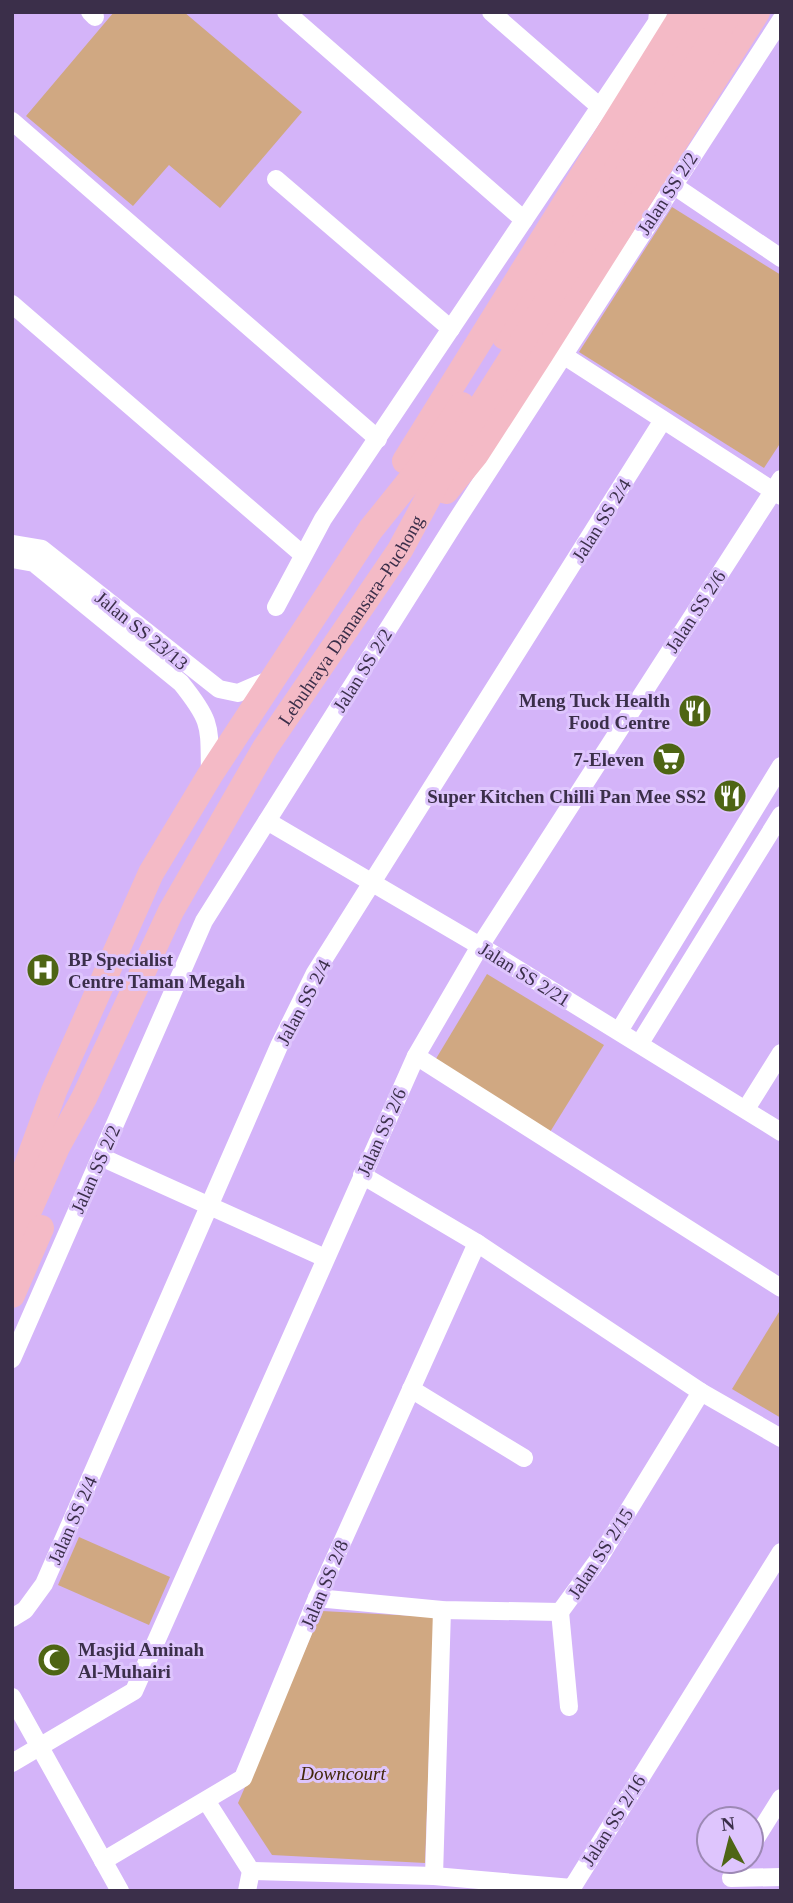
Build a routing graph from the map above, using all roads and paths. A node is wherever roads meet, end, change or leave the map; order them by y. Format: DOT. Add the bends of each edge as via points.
graph roads {
  1 [pos="286,12"];
  2 [pos="491,12"];
  3 [pos="659,12"];
  4 [pos="684,12"];
  5 [pos="708,12"];
  6 [pos="730,12"];
  7 [pos="757,12"];
  8 [pos="781,20"];
  9 [pos="600,107"];
  10 [pos="12,121"];
  11 [pos="276,179"];
  12 [pos="673,185"];
  13 [pos="524,220"];
  14 [pos="781,258"];
  15 [pos="12,304"];
  16 [pos="451,329"];
  17 [pos="563,355"];
  18 [pos="499,365"];
  19 [pos="663,420"];
  20 [pos="378,439"];
  21 [pos="778,488"];
  22 [pos="371,529"];
  23 [pos="12,544"];
  24 [pos="400,550"];
  25 [pos="302,554"];
  26 [pos="12,559"];
  27 [pos="276,607"];
  28 [pos="277,675"];
  29 [pos="781,766"];
  30 [pos="210,775"];
  31 [pos="781,816"];
  32 [pos="267,821"];
  33 [pos="373,882"];
  34 [pos="480,946"];
  35 [pos="618,1031"];
  36 [pos="640,1043"];
  37 [pos="781,1053"];
  38 [pos="416,1056"];
  39 [pos="54,1091"];
  40 [pos="85,1098"];
  41 [pos="746,1109"];
  42 [pos="781,1132"];
  43 [pos="12,1155"];
  44 [pos="100,1157"];
  45 [pos="362,1175"];
  46 [pos="211,1205"];
  47 [pos="19,1211"];
  48 [pos="477,1243"];
  49 [pos="12,1249"];
  50 [pos="326,1258"];
  51 [pos="781,1288"];
  52 [pos="12,1295"];
  53 [pos="12,1359"];
  54 [pos="411,1389"];
  55 [pos="701,1392"];
  56 [pos="781,1438"];
  57 [pos="524,1458"];
  58 [pos="781,1552"];
  59 [pos="317,1598"];
  60 [pos="442,1610"];
  61 [pos="560,1612"];
  62 [pos="12,1618"];
  63 [pos="12,1697"];
  64 [pos="569,1707"];
  65 [pos="40,1747"];
  66 [pos="12,1763"];
  67 [pos="781,1798"];
  68 [pos="207,1801"];
  69 [pos="765,1824"];
  70 [pos="103,1861"];
  71 [pos="251,1871"];
  72 [pos="733,1875"];
  73 [pos="434,1876"];
  74 [pos="781,1877"];
  75 [pos="120,1891"];
  76 [pos="247,1891"];
  1 -- 13 [label="street"];
  2 -- 9 [label="street"];
  3 -- 9 [label="street" via="657,22"];
  4 -- 22 [label="highway" via="466,359 404,462"];
  5 -- 18 [label="highway, Lebuhraya Damansara–Puchong"];
  6 -- 18 [label="highway, Lebuhraya Damansara–Puchong"];
  7 -- 24 [label="highway" via="476,454"];
  8 -- 12 [label="street, Jalan SS 2/2"];
  9 -- 13 [label="street"];
  10 -- 20 [label="street"];
  11 -- 16 [label="street"];
  12 -- 14 [label="street"];
  12 -- 17 [label="street, Jalan SS 2/2"];
  13 -- 16 [label="street"];
  15 -- 25 [label="street"];
  16 -- 20 [label="street"];
  17 -- 19 [label="street"];
  17 -- 32 [label="street, Jalan SS 2/2"];
  18 -- 22 [label="highway, Lebuhraya Damansara–Puchong"];
  18 -- 24 [label="highway, Lebuhraya Damansara–Puchong"];
  19 -- 21 [label="street"];
  19 -- 33 [label="street, Jalan SS 2/4"];
  20 -- 25 [label="street"];
  21 -- 34 [label="street, Jalan SS 2/6"];
  22 -- 28 [label="highway, Lebuhraya Damansara–Puchong"];
  23 -- 28 [label="street, Jalan SS 23/13" via="42,549 219,689 238,693"];
  24 -- 40 [label="highway, Lebuhraya Damansara–Puchong" via="265,748 185,888"];
  25 -- 27 [label="street"];
  26 -- 30 [label="street, Jalan SS 23/13" via="34,563 181,684 210,726"];
  28 -- 30 [label="highway, Lebuhraya Damansara–Puchong"];
  29 -- 35 [label="street"];
  30 -- 39 [label="highway, Lebuhraya Damansara–Puchong" via="151,873"];
  31 -- 36 [label="street"];
  32 -- 33 [label="street, Jalan SS 2/21"];
  32 -- 44 [label="street, Jalan SS 2/2" via="204,921"];
  33 -- 34 [label="street, Jalan SS 2/21"];
  33 -- 46 [label="street, Jalan SS 2/4" via="316,973 285,1034"];
  34 -- 35 [label="street, Jalan SS 2/21"];
  34 -- 38 [label="street, Jalan SS 2/6"];
  35 -- 36 [label="street, Jalan SS 2/21"];
  36 -- 41 [label="street, Jalan SS 2/21"];
  37 -- 41 [label="street"];
  38 -- 45 [label="street, Jalan SS 2/6"];
  38 -- 51 [label="street"];
  39 -- 43 [label="highway" via="25,1125"];
  39 -- 47 [label="highway, Lebuhraya Damansara–Puchong"];
  40 -- 47 [label="highway, Lebuhraya Damansara–Puchong"];
  40 -- 52 [label="highway" via="73,1154"];
  41 -- 42 [label="street, Jalan SS 2/21"];
  44 -- 46 [label="street"];
  44 -- 53 [label="street, Jalan SS 2/2"];
  45 -- 48 [label="street"];
  45 -- 50 [label="street, Jalan SS 2/6"];
  46 -- 50 [label="street"];
  46 -- 62 [label="street, Jalan SS 2/4" via="44,1584 25,1610"];
  47 -- 49 [label="highway, Lebuhraya Damansara–Puchong"];
  48 -- 54 [label="street, Jalan SS 2/8"];
  48 -- 55 [label="street"];
  50 -- 65 [label="street, Jalan SS 2/6" via="134,1691"];
  54 -- 57 [label="street"];
  54 -- 59 [label="street, Jalan SS 2/8"];
  55 -- 56 [label="street"];
  55 -- 61 [label="street, Jalan SS 2/15" via="598,1560"];
  58 -- 73 [label="street, Jalan SS 2/16" via="572,1888"];
  59 -- 60 [label="street, Jalan SS 2/15"];
  59 -- 68 [label="street, Jalan SS 2/8" via="243,1778"];
  60 -- 61 [label="street, Jalan SS 2/15"];
  60 -- 73 [label="street"];
  61 -- 64 [label="street"];
  63 -- 65 [label="street"];
  65 -- 66 [label="street, Jalan SS 2/6"];
  65 -- 70 [label="street"];
  67 -- 69 [label="street"];
  68 -- 70 [label="street, Jalan SS 2/8"];
  68 -- 71 [label="street"];
  70 -- 75 [label="street"];
  71 -- 73 [label="street, Jalan SS 2/16"];
  71 -- 76 [label="street"];
  72 -- 74 [label="street" via="731,1878"];
}
